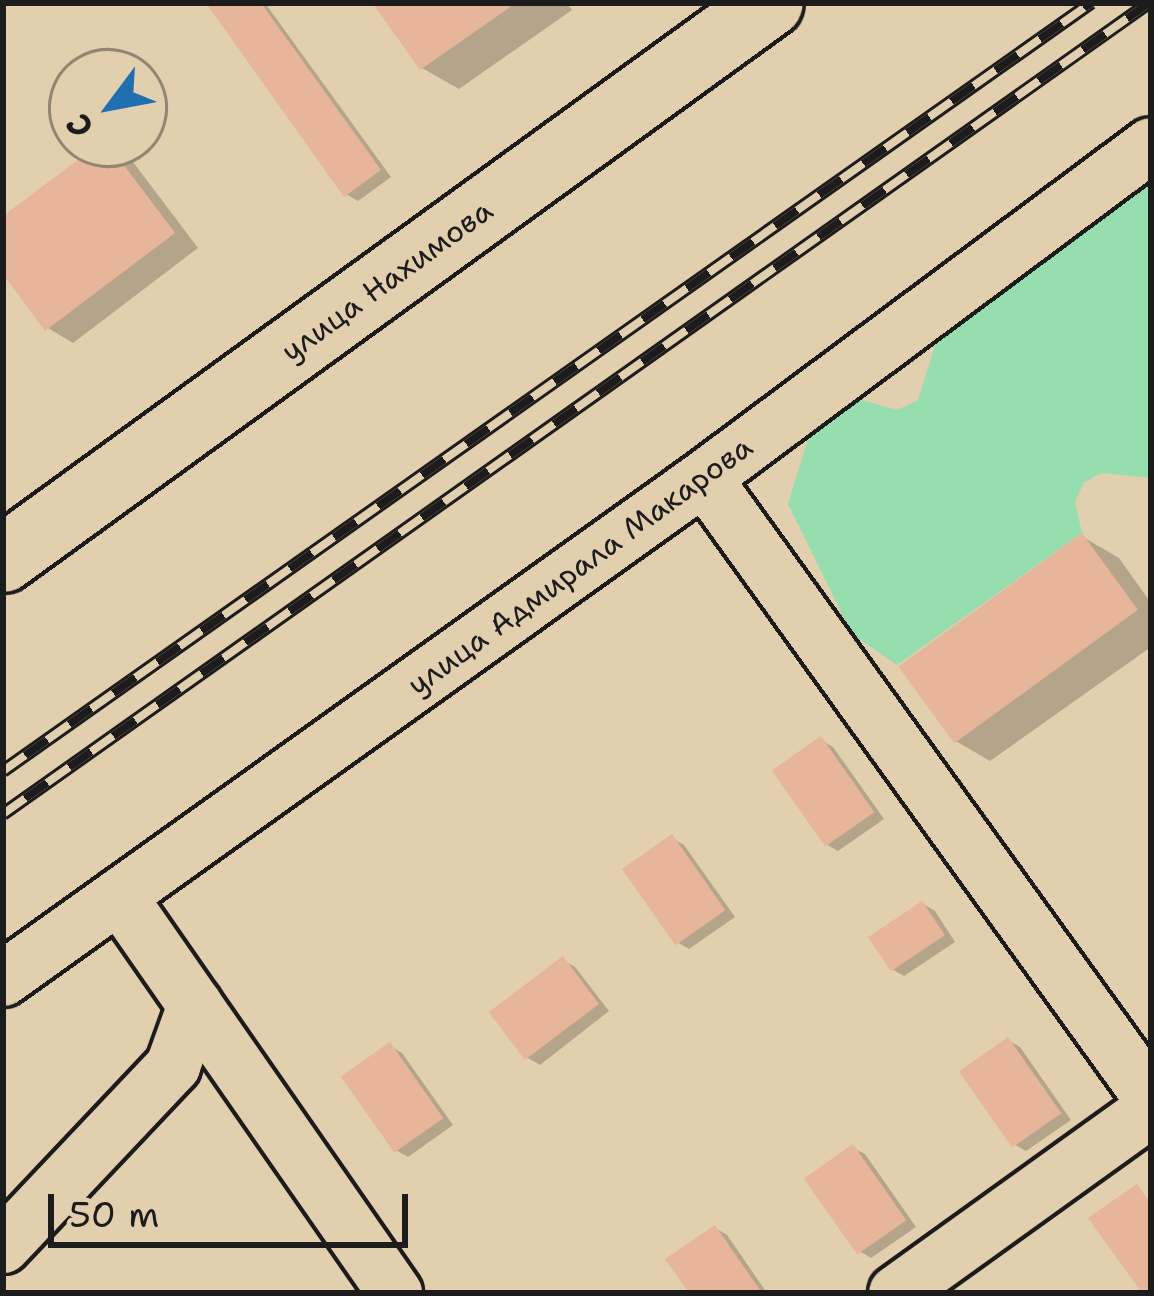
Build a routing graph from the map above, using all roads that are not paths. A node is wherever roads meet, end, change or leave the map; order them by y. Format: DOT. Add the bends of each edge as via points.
graph roads {
  1 [pos="770,3"];
  2 [pos="1151,145"];
  3 [pos="704,478"];
  4 [pos="3,559"];
  5 [pos="119,896"];
  6 [pos="3,979"];
  7 [pos="195,1004"];
  8 [pos="1151,1099"];
  9 [pos="1151,1110"];
  10 [pos="3,1246"];
  11 [pos="395,1293"];
  12 [pos="896,1293"];
  1 -- 4 [label="main road, улица Нахимова"];
  2 -- 3 [label="street, улица Адмирала Макарова"];
  3 -- 5 [label="street, улица Адмирала Макарова"];
  3 -- 8 [label="street"];
  5 -- 6 [label="street, улица Адмирала Макарова"];
  5 -- 7 [label="street"];
  7 -- 10 [label="street" via="173,1066"];
  7 -- 11 [label="street"];
  9 -- 12 [label="street"];
}
